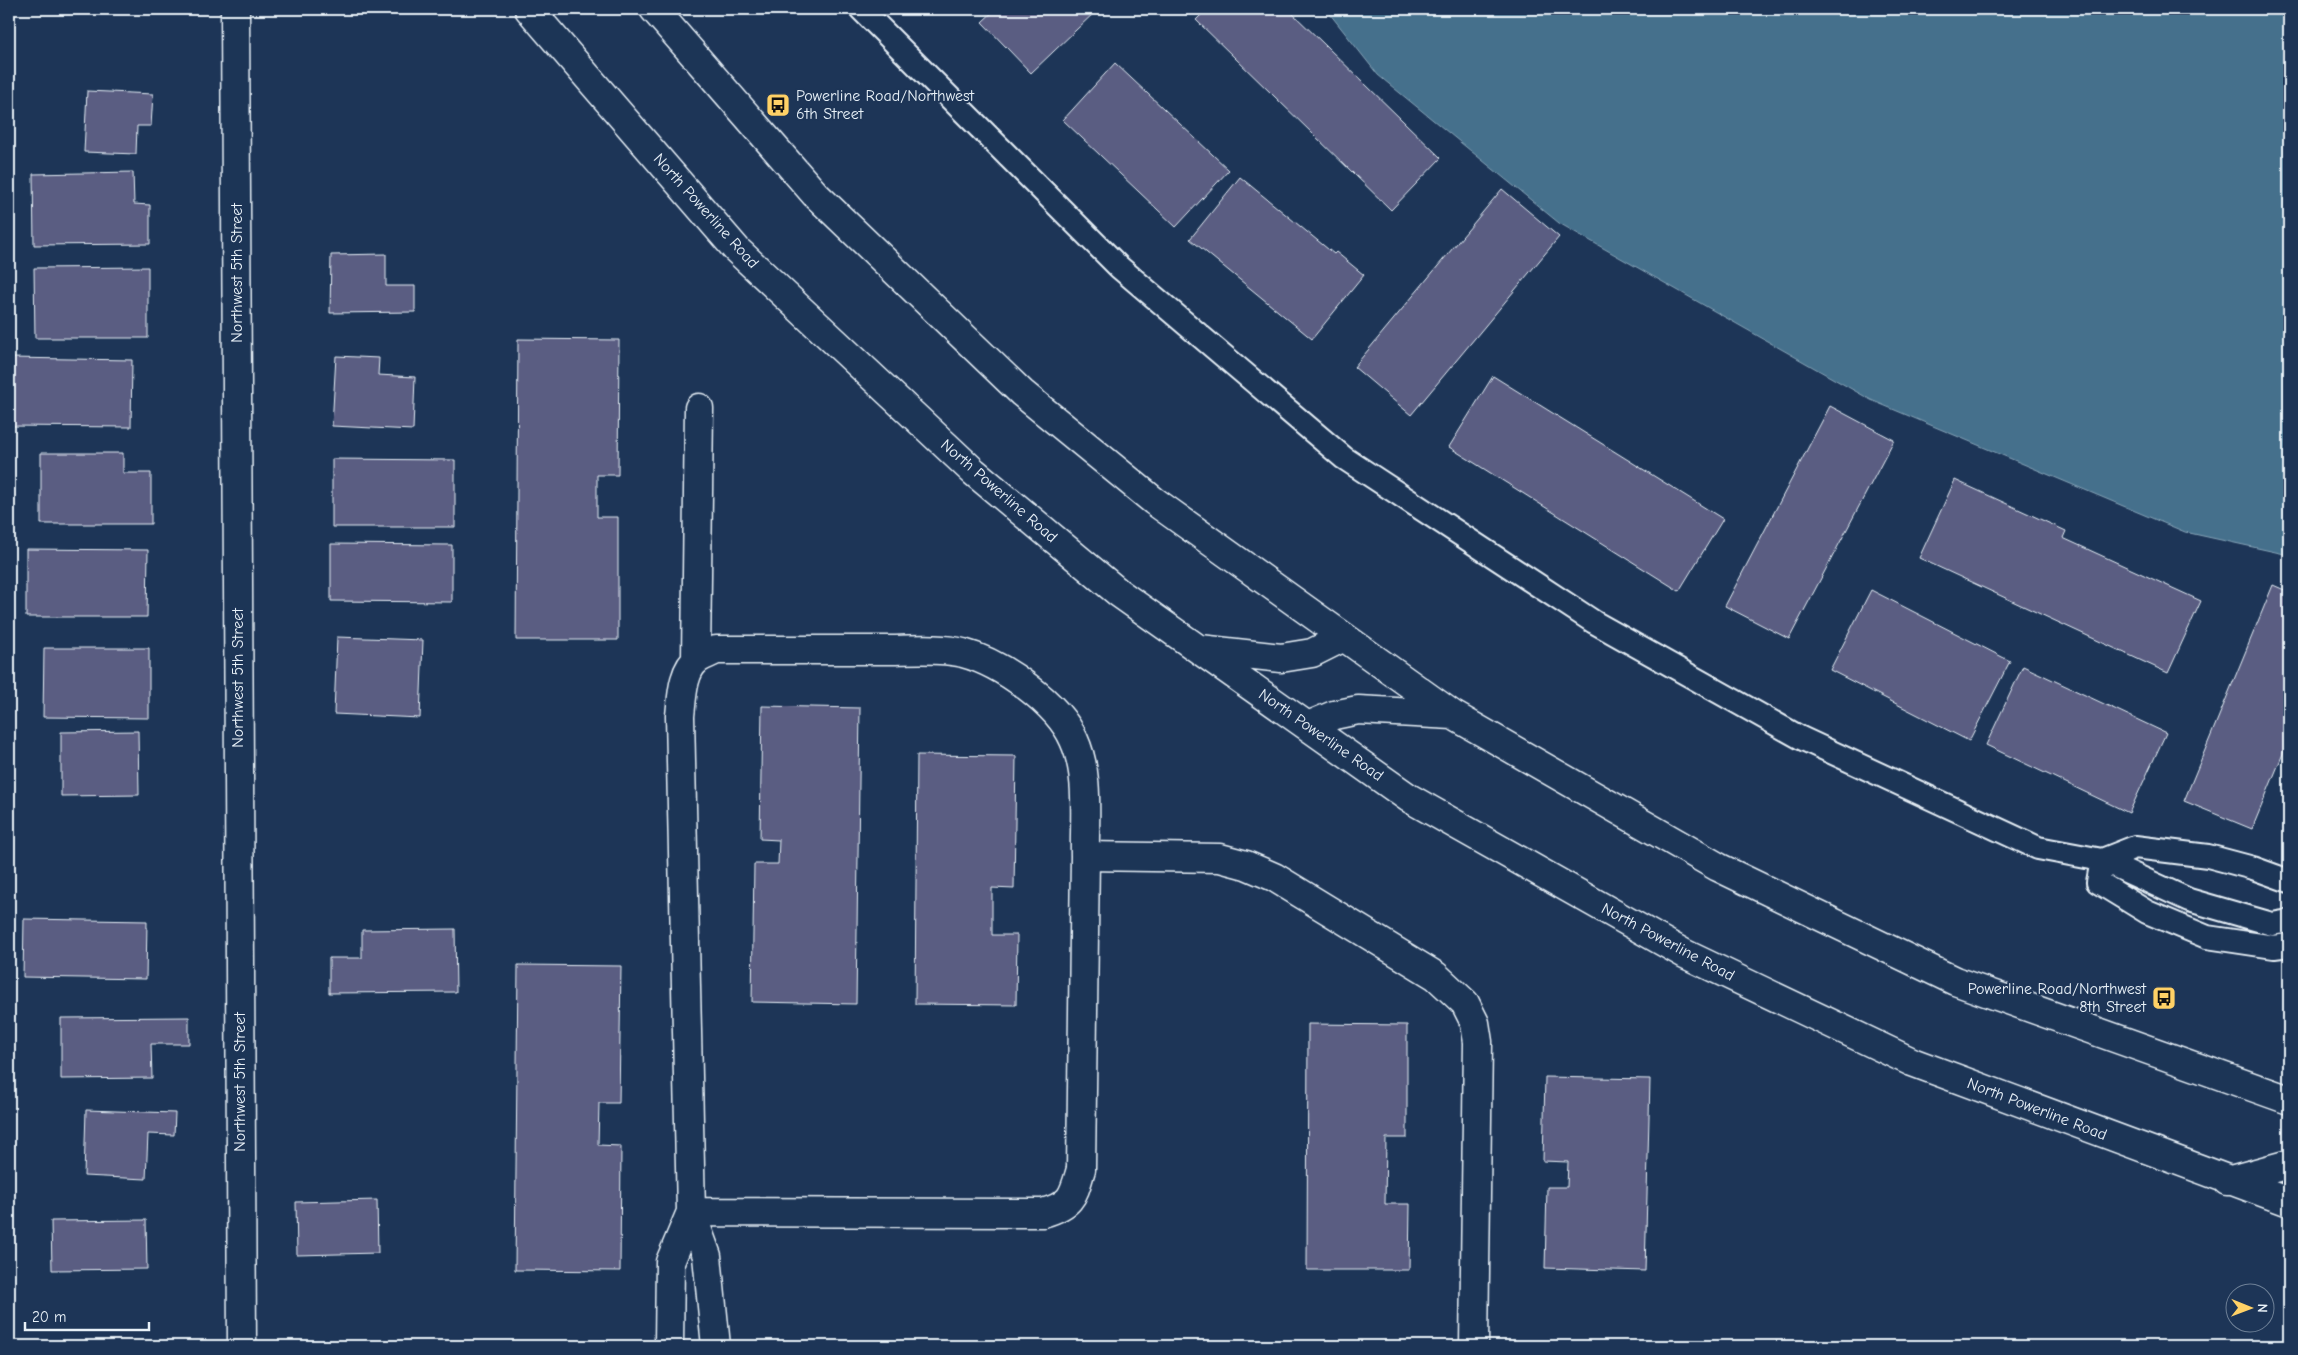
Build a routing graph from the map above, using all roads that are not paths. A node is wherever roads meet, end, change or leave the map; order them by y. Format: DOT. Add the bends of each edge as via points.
graph roads {
  1 [pos="235,9"];
  2 [pos="529,9"];
  3 [pos="654,9"];
  4 [pos="861,9"];
  5 [pos="699,408"];
  6 [pos="1344,637"];
  7 [pos="1199,649"];
  8 [pos="696,660"];
  9 [pos="1452,715"];
  10 [pos="1308,726"];
  11 [pos="1084,856"];
  12 [pos="2102,860"];
  13 [pos="2289,881"];
  14 [pos="2289,921"];
  15 [pos="2289,945"];
  16 [pos="2289,1100"];
  17 [pos="2289,1164"];
  18 [pos="2227,1180"];
  19 [pos="2289,1202"];
  20 [pos="691,1212"];
  21 [pos="242,1346"];
  22 [pos="669,1346"];
  23 [pos="716,1346"];
  24 [pos="1474,1346"];
  1 -- 21 [label="main road, Northwest 5th Street"];
  2 -- 7 [label="main road, North Powerline Road" via="737,250 974,472 1119,592"];
  3 -- 6 [label="main road" via="815,194 1022,393 1154,501"];
  4 -- 12 [label="lane" via="1119,267 1344,458 1594,622 1801,738 2038,848"];
  5 -- 8 [label="main road"];
  6 -- 7 [label="main road" via="1312,653 1281,658"];
  6 -- 9 [label="main road"];
  7 -- 10 [label="main road, North Powerline Road"];
  8 -- 11 [label="main road" via="716,650 927,650 961,652 986,660 1039,696 1074,739 1084,787"];
  8 -- 20 [label="main road" via="683,688 680,716"];
  9 -- 10 [label="main road" via="1358,710 1334,714"];
  9 -- 16 [label="main road" via="1718,867 1956,981"];
  10 -- 18 [label="main road, North Powerline Road" via="1409,798 1685,954 1912,1062"];
  11 -- 20 [label="main road" via="1081,1168 1073,1197 1061,1208 1044,1213"];
  11 -- 24 [label="main road" via="1220,858 1246,865 1274,877 1436,976 1464,1003 1475,1023 1478,1042"];
  12 -- 13 [label="lane" via="2144,848 2208,856"];
  12 -- 14 [label="lane" via="2189,900 2272,924"];
  12 -- 15 [label="lane" via="2098,882 2147,912 2207,937 2274,947"];
  17 -- 18 [label="main road"];
  18 -- 19 [label="main road, North Powerline Road"];
  20 -- 22 [label="main road" via="670,1262"];
  20 -- 23 [label="main road" via="707,1256"];
}
